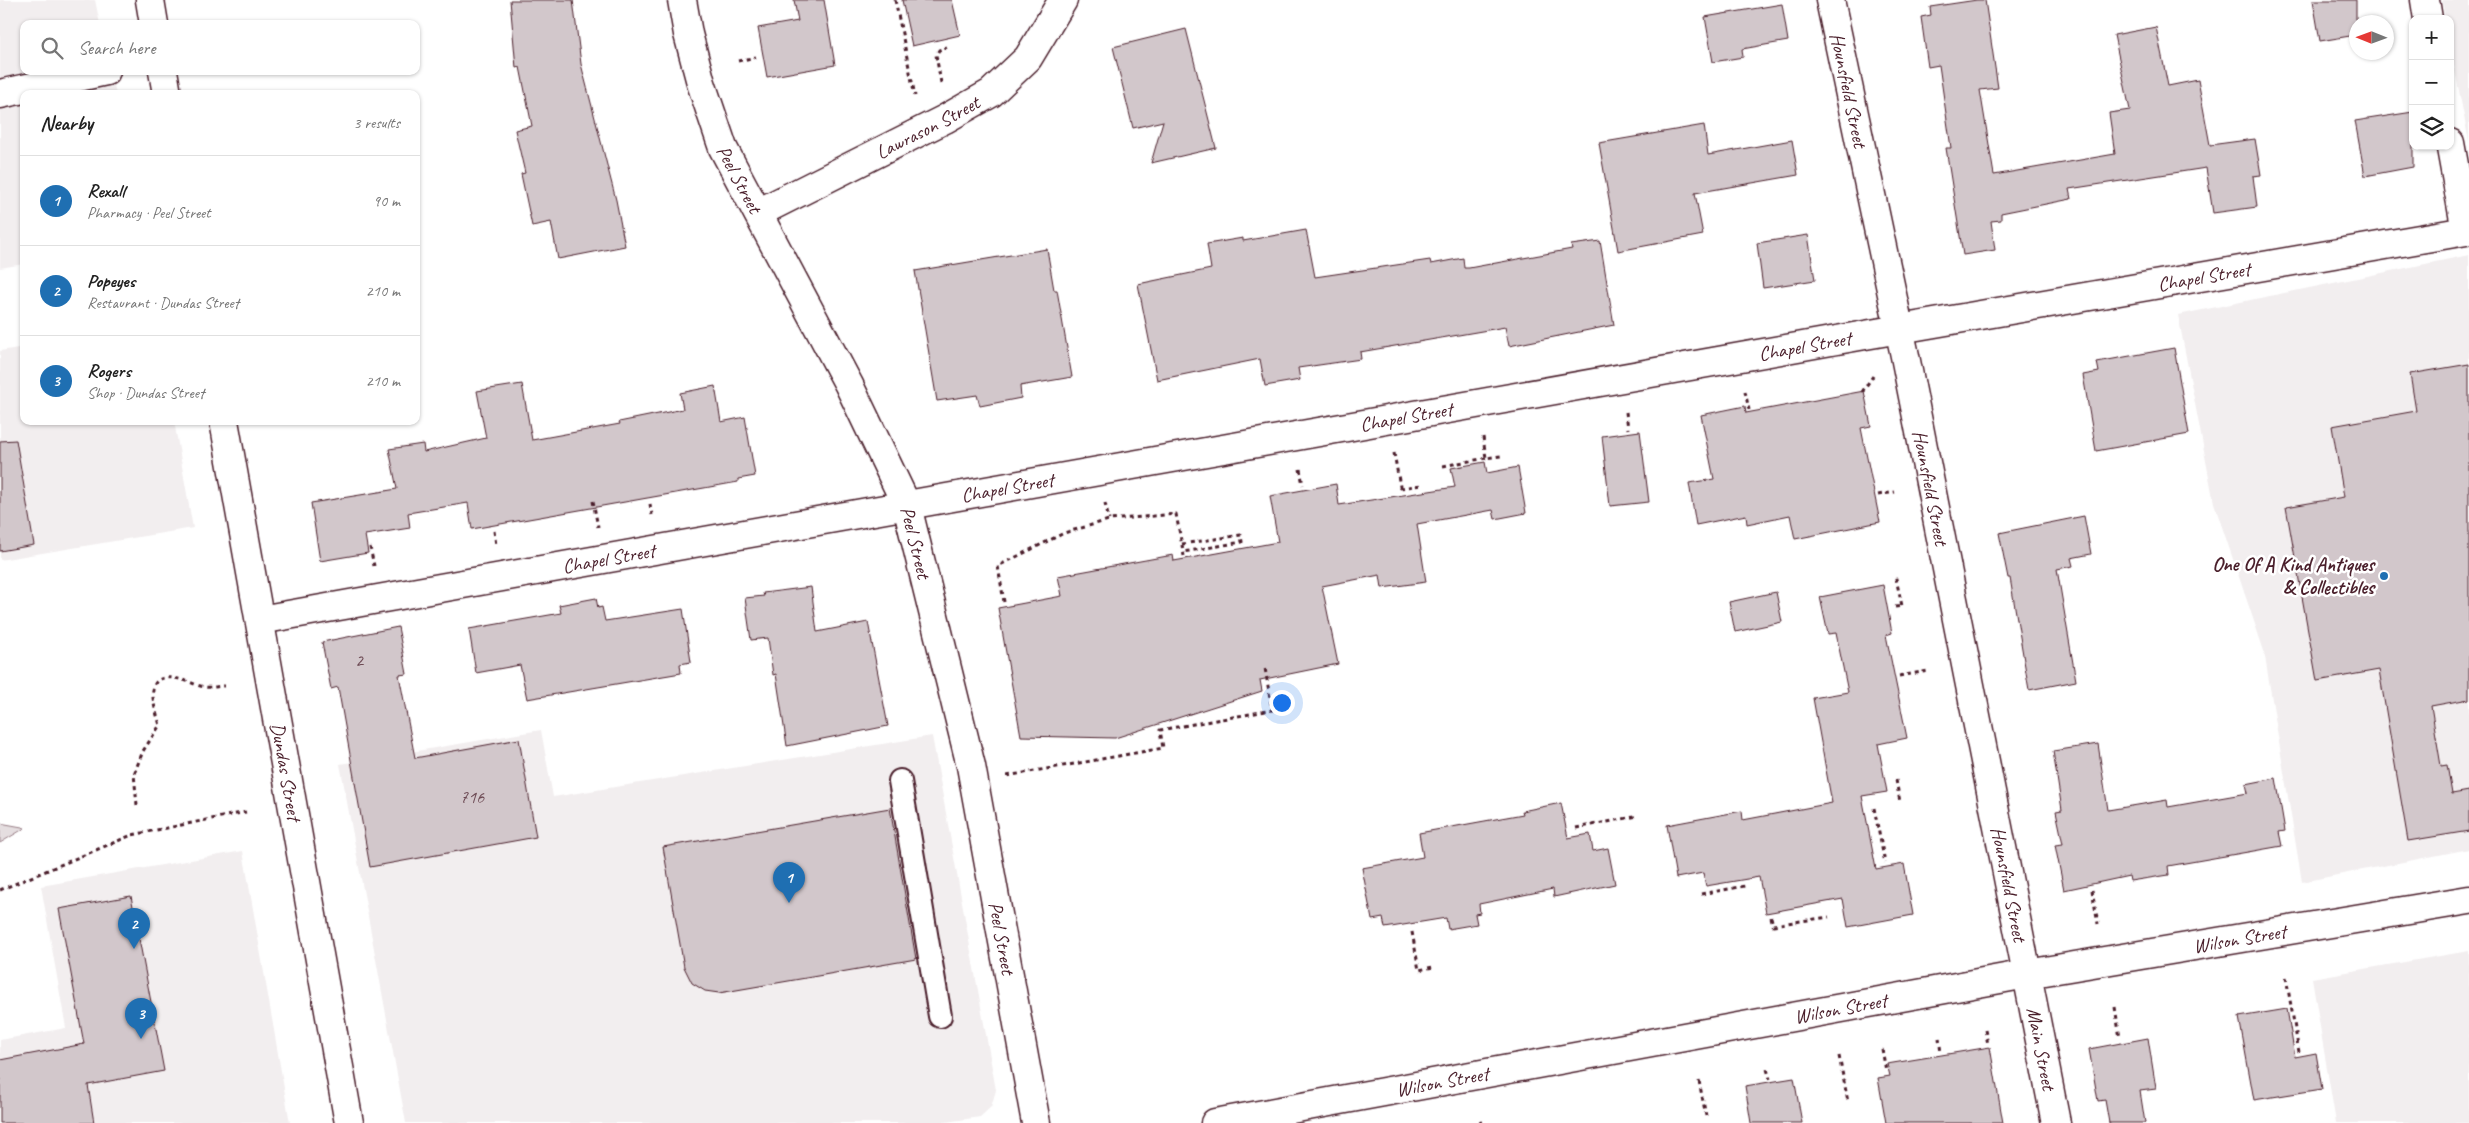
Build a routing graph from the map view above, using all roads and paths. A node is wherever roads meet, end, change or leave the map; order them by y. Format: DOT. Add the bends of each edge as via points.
graph roads {
  1 [pos="150,0"];
  2 [pos="682,0"];
  3 [pos="895,0"];
  4 [pos="1063,0"];
  5 [pos="1830,0"];
  6 [pos="2425,0"];
  7 [pos="2427,15"];
  8 [pos="153,20"];
  9 [pos="947,47"];
  10 [pos="756,57"];
  11 [pos="738,61"];
  12 [pos="88,75"];
  13 [pos="164,75"];
  14 [pos="942,89"];
  15 [pos="166,90"];
  16 [pos="0,94"];
  17 [pos="916,99"];
  18 [pos="2451,150"];
  19 [pos="758,213"];
  20 [pos="2467,231"];
  21 [pos="1899,329"];
  22 [pos="1873,376"];
  23 [pos="1743,384"];
  24 [pos="1862,392"];
  25 [pos="1624,404"];
  26 [pos="1749,410"];
  27 [pos="225,425"];
  28 [pos="1482,429"];
  29 [pos="1628,429"];
  30 [pos="1393,445"];
  31 [pos="1501,456"];
  32 [pos="1486,458"];
  33 [pos="1299,462"];
  34 [pos="1443,466"];
  35 [pos="1303,485"];
  36 [pos="1422,485"];
  37 [pos="1895,492"];
  38 [pos="1878,494"];
  39 [pos="1104,498"];
  40 [pos="593,501"];
  41 [pos="906,506"];
  42 [pos="1109,520"];
  43 [pos="599,528"];
  44 [pos="1182,544"];
  45 [pos="370,547"];
  46 [pos="1183,552"];
  47 [pos="1184,556"];
  48 [pos="1895,574"];
  49 [pos="376,576"];
  50 [pos="1004,602"];
  51 [pos="1895,607"];
  52 [pos="260,620"];
  53 [pos="1265,668"];
  54 [pos="1928,671"];
  55 [pos="1899,676"];
  56 [pos="225,686"];
  57 [pos="1007,776"];
  58 [pos="1896,780"];
  59 [pos="900,781"];
  60 [pos="1900,802"];
  61 [pos="137,805"];
  62 [pos="1874,808"];
  63 [pos="246,812"];
  64 [pos="1638,816"];
  65 [pos="1576,828"];
  66 [pos="1885,863"];
  67 [pos="1745,886"];
  68 [pos="0,890"];
  69 [pos="2092,890"];
  70 [pos="1701,894"];
  71 [pos="2469,900"];
  72 [pos="1771,917"];
  73 [pos="1829,917"];
  74 [pos="2098,924"];
  75 [pos="1412,932"];
  76 [pos="1433,967"];
  77 [pos="2027,974"];
  78 [pos="2286,977"];
  79 [pos="2115,1007"];
  80 [pos="940,1016"];
  81 [pos="1985,1030"];
  82 [pos="1939,1038"];
  83 [pos="2120,1038"];
  84 [pos="1988,1044"];
  85 [pos="1882,1049"];
  86 [pos="2299,1052"];
  87 [pos="1941,1053"];
  88 [pos="1839,1056"];
  89 [pos="1767,1069"];
  90 [pos="1886,1071"];
  91 [pos="1770,1079"];
  92 [pos="1699,1081"];
  93 [pos="1848,1102"];
  94 [pos="1706,1116"];
  95 [pos="348,1123"];
  96 [pos="1036,1123"];
  97 [pos="1215,1123"];
  98 [pos="2056,1123"];
  1 -- 8 [label="street"];
  2 -- 19 [label="street, Peel Street" via="701,83 723,148"];
  3 -- 17 [label="path"];
  4 -- 19 [label="street, Lawrason Street" via="1028,58 991,93 946,119"];
  5 -- 21 [label="street, Hounsfield Street"];
  6 -- 7 [label="street"];
  9 -- 14 [label="path" via="936,55"];
  10 -- 11 [label="path"];
  12 -- 16 [label="street"];
  13 -- 15 [label="street"];
  18 -- 20 [label="street, Chapel Street"];
  19 -- 41 [label="street, Peel Street" via="849,385"];
  20 -- 21 [label="street, Chapel Street"];
  21 -- 41 [label="street, Chapel Street"];
  21 -- 77 [label="street, Hounsfield Street"];
  22 -- 24 [label="path"];
  23 -- 26 [label="path"];
  25 -- 29 [label="path"];
  27 -- 52 [label="street, Dundas Street"];
  28 -- 32 [label="path"];
  30 -- 36 [label="path" via="1400,490"];
  31 -- 32 [label="path"];
  32 -- 34 [label="path"];
  33 -- 35 [label="path"];
  37 -- 38 [label="path"];
  39 -- 42 [label="path"];
  40 -- 43 [label="path"];
  41 -- 52 [label="street, Chapel Street"];
  41 -- 96 [label="street, Peel Street" via="971,766"];
  42 -- 44 [label="path" via="1176,514"];
  42 -- 50 [label="path" via="1064,532 998,566"];
  44 -- 46 [label="path"];
  44 -- 46 [label="path" via="1241,535 1242,542"];
  45 -- 49 [label="path"];
  46 -- 47 [label="path"];
  48 -- 51 [label="path" via="1902,606"];
  52 -- 95 [label="street, Dundas Street"];
  53 -- 57 [label="path" via="1272,710 1160,730 1163,748"];
  54 -- 55 [label="path"];
  56 -- 61 [label="path" via="208,687 169,677 154,684 152,700 160,725 143,751 134,774"];
  58 -- 60 [label="path"];
  59 -- 80 [label="lane"];
  62 -- 66 [label="path"];
  63 -- 68 [label="path" via="132,835"];
  64 -- 65 [label="path"];
  67 -- 70 [label="path"];
  69 -- 74 [label="path"];
  71 -- 77 [label="street, Wilson Street"];
  72 -- 73 [label="path" via="1773,925"];
  75 -- 76 [label="path" via="1419,970"];
  77 -- 97 [label="street, Wilson Street"];
  77 -- 98 [label="street, Main Street"];
  78 -- 86 [label="path"];
  79 -- 83 [label="path"];
  81 -- 84 [label="path"];
  82 -- 87 [label="path"];
  85 -- 90 [label="path"];
  88 -- 93 [label="path"];
  89 -- 91 [label="path"];
  92 -- 94 [label="path"];
}
